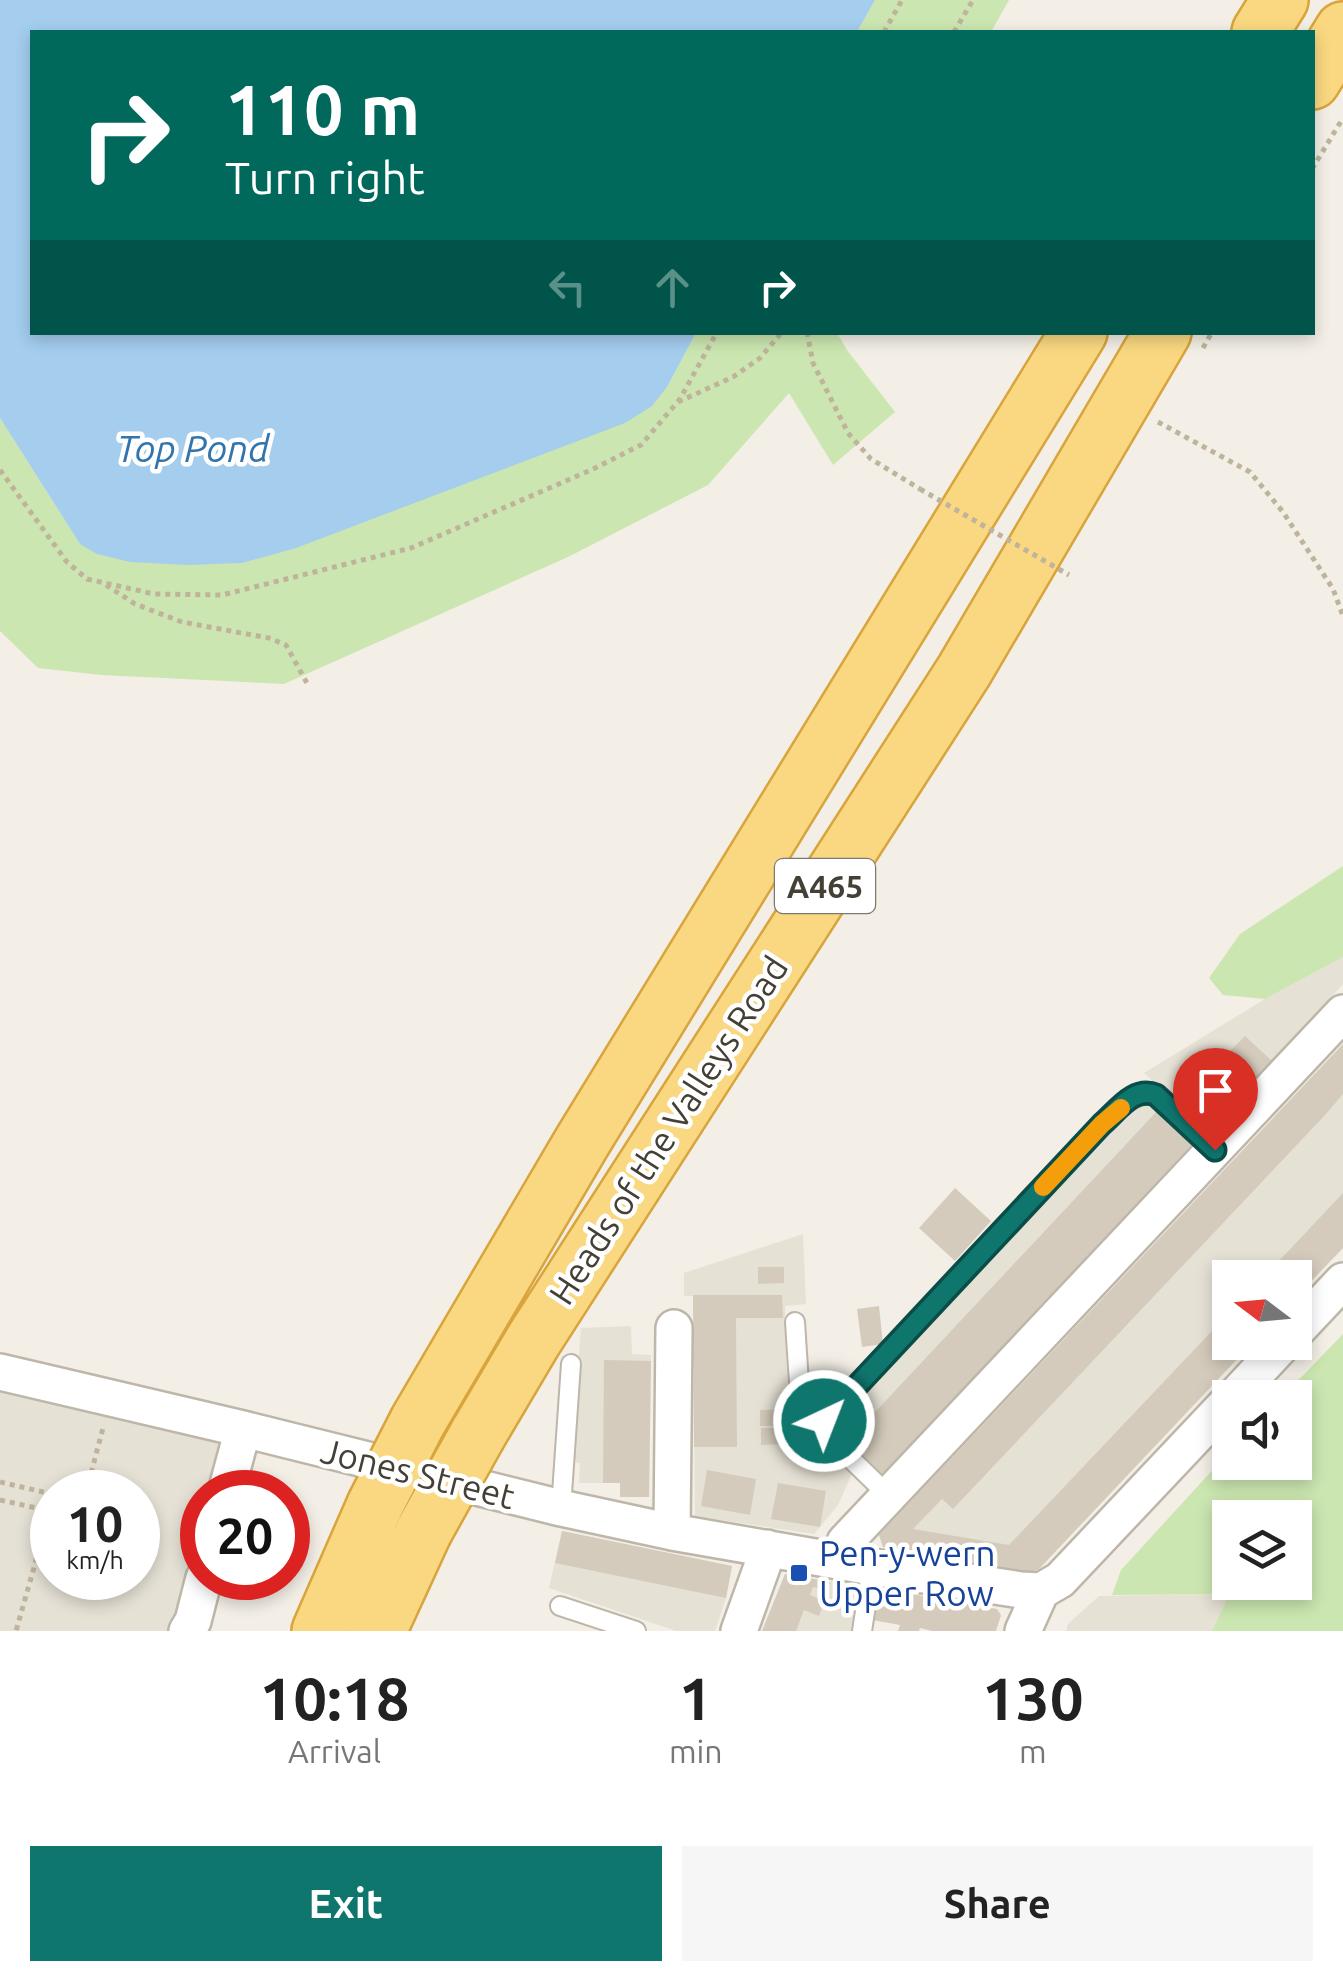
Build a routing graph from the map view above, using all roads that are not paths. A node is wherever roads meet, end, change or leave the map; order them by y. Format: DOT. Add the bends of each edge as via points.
graph roads {
  1 [pos="1280,0"];
  2 [pos="1261,30"];
  3 [pos="1343,30"];
  4 [pos="1315,76"];
  5 [pos="1077,335"];
  6 [pos="1161,335"];
  7 [pos="1343,1013"];
  8 [pos="1215,1150"];
  9 [pos="1343,1281"];
  10 [pos="1312,1314"];
  11 [pos="795,1322"];
  12 [pos="674,1328"];
  13 [pos="1268,1360"];
  14 [pos="571,1364"];
  15 [pos="0,1372"];
  16 [pos="1249,1380"];
  17 [pos="1212,1419"];
  18 [pos="818,1427"];
  19 [pos="242,1430"];
  20 [pos="232,1470"];
  21 [pos="888,1495"];
  22 [pos="561,1508"];
  23 [pos="672,1532"];
  24 [pos="767,1548"];
  25 [pos="856,1564"];
  26 [pos="1041,1590"];
  27 [pos="198,1600"];
  28 [pos="560,1606"];
  29 [pos="186,1631"];
  30 [pos="320,1631"];
  31 [pos="378,1631"];
  32 [pos="636,1631"];
  33 [pos="739,1631"];
  34 [pos="862,1631"];
  35 [pos="1022,1631"];
  1 -- 2 [label="highway"];
  3 -- 4 [label="highway"];
  5 -- 30 [label="highway, Heads of the Valleys Road / A465, bridge" via="418,1421"];
  6 -- 31 [label="highway, Heads of the Valleys Road / A465, bridge" via="964,671 532,1341 424,1531"];
  7 -- 8 [label="street"];
  8 -- 18 [label="lane" via="1156,1095 1138,1093"];
  8 -- 21 [label="street"];
  9 -- 10 [label="street"];
  11 -- 18 [label="lane" via="802,1428"];
  12 -- 23 [label="street"];
  13 -- 16 [label="street"];
  14 -- 22 [label="lane"];
  15 -- 19 [label="street, Jones Street"];
  17 -- 26 [label="street" via="1060,1580"];
  18 -- 21 [label="lane"];
  19 -- 20 [label="street"];
  19 -- 22 [label="street, Jones Street"];
  21 -- 25 [label="street" via="844,1542"];
  22 -- 23 [label="street, Jones Street"];
  23 -- 24 [label="street, Jones Street"];
  24 -- 25 [label="street, Jones Street"];
  24 -- 33 [label="street"];
  25 -- 26 [label="street, Jones Street"];
  25 -- 34 [label="lane"];
  26 -- 35 [label="street"];
  27 -- 29 [label="street"];
  28 -- 32 [label="lane"];
}
